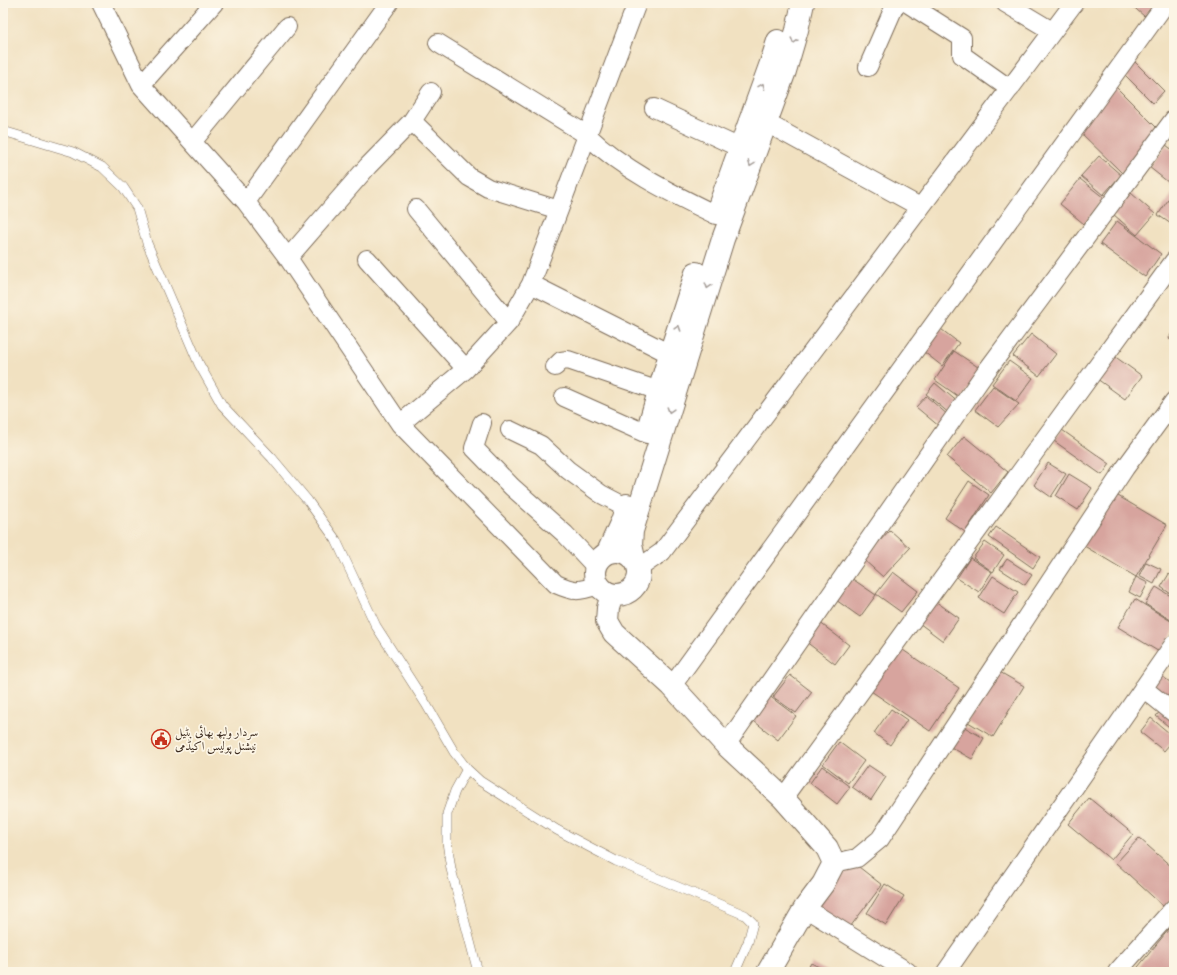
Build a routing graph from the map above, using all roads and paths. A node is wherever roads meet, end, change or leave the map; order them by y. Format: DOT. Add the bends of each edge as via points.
graph roads {
  1 [pos="101,3"];
  2 [pos="214,3"];
  3 [pos="390,3"];
  4 [pos="637,3"];
  5 [pos="788,3"];
  6 [pos="803,3"];
  7 [pos="896,3"];
  8 [pos="907,3"];
  9 [pos="1005,3"];
  10 [pos="1074,3"];
  11 [pos="1166,3"];
  12 [pos="287,27"];
  13 [pos="1052,32"];
  14 [pos="438,43"];
  15 [pos="868,67"];
  16 [pos="141,84"];
  17 [pos="1010,90"];
  18 [pos="431,92"];
  19 [pos="654,108"];
  20 [pos="759,119"];
  21 [pos="1174,119"];
  22 [pos="412,121"];
  23 [pos="3,130"];
  24 [pos="587,135"];
  25 [pos="193,141"];
  26 [pos="740,148"];
  27 [pos="246,202"];
  28 [pos="920,207"];
  29 [pos="416,209"];
  30 [pos="559,210"];
  31 [pos="716,215"];
  32 [pos="288,258"];
  33 [pos="367,259"];
  34 [pos="1174,261"];
  35 [pos="531,284"];
  36 [pos="509,322"];
  37 [pos="678,356"];
  38 [pos="555,367"];
  39 [pos="466,370"];
  40 [pos="659,391"];
  41 [pos="564,397"];
  42 [pos="1174,401"];
  43 [pos="482,422"];
  44 [pos="400,424"];
  45 [pos="510,430"];
  46 [pos="647,434"];
  47 [pos="626,508"];
  48 [pos="637,563"];
  49 [pos="603,575"];
  50 [pos="1174,644"];
  51 [pos="672,686"];
  52 [pos="1143,688"];
  53 [pos="1174,714"];
  54 [pos="726,745"];
  55 [pos="467,769"];
  56 [pos="783,798"];
  57 [pos="834,863"];
  58 [pos="805,908"];
  59 [pos="1174,908"];
  60 [pos="478,972"];
  61 [pos="734,972"];
  62 [pos="768,972"];
  63 [pos="908,972"];
  64 [pos="946,972"];
  65 [pos="1117,972"];
  1 -- 16 [label="street"];
  2 -- 16 [label="street"];
  3 -- 27 [label="street"];
  4 -- 24 [label="street"];
  20 -- 5 [label="main road, one-way"];
  6 -- 20 [label="main road, one-way" via="789,57"];
  7 -- 15 [label="street"];
  8 -- 17 [label="street" via="962,38 962,55"];
  9 -- 13 [label="street"];
  10 -- 13 [label="street"];
  11 -- 51 [label="street"];
  12 -- 25 [label="street"];
  13 -- 17 [label="street"];
  14 -- 24 [label="street"];
  16 -- 25 [label="street"];
  17 -- 28 [label="street"];
  18 -- 22 [label="street"];
  19 -- 26 [label="street"];
  20 -- 26 [label="main road"];
  20 -- 28 [label="street"];
  20 -- 37 [label="main road, one-way" via="723,239"];
  21 -- 54 [label="street" via="985,373"];
  22 -- 30 [label="street" via="469,177 488,188"];
  22 -- 32 [label="street" via="368,166"];
  23 -- 55 [label="lane" via="73,152 102,167 123,187 136,208 146,243 199,364 222,405 272,458 336,540 376,626"];
  24 -- 30 [label="street"];
  24 -- 31 [label="street" via="598,146 642,176"];
  25 -- 27 [label="street"];
  26 -- 31 [label="main road"];
  27 -- 32 [label="street"];
  28 -- 48 [label="street" via="662,552"];
  29 -- 36 [label="street"];
  30 -- 35 [label="street"];
  37 -- 31 [label="main road, one-way"];
  32 -- 44 [label="street"];
  33 -- 39 [label="street"];
  34 -- 56 [label="street"];
  35 -- 36 [label="street"];
  35 -- 37 [label="street"];
  36 -- 39 [label="street"];
  37 -- 40 [label="main road"];
  37 -- 48 [label="main road, one-way" via="632,531 631,545"];
  38 -- 40 [label="street" via="561,361 568,360"];
  39 -- 44 [label="street"];
  40 -- 46 [label="main road"];
  41 -- 46 [label="street"];
  42 -- 57 [label="street" via="1125,468 880,839 857,858"];
  43 -- 49 [label="street" via="474,448"];
  44 -- 49 [label="street" via="556,584 570,590 583,591"];
  45 -- 47 [label="street" via="541,445 568,470"];
  46 -- 47 [label="main road"];
  47 -- 49 [label="main road"];
  48 -- 49 [label="main road" via="627,553 618,550"];
  48 -- 49 [label="main road" via="639,580 633,590 623,595"];
  49 -- 51 [label="main road" via="608,608 607,621 614,633"];
  50 -- 52 [label="street"];
  51 -- 54 [label="main road"];
  52 -- 53 [label="street"];
  52 -- 64 [label="street"];
  54 -- 56 [label="main road"];
  55 -- 60 [label="lane" via="455,791 447,814 447,842 451,869"];
  55 -- 61 [label="lane" via="480,781 558,830 616,861 745,915 753,924"];
  56 -- 57 [label="main road" via="827,848"];
  57 -- 58 [label="main road" via="823,884"];
  58 -- 62 [label="main road"];
  58 -- 63 [label="street"];
  59 -- 65 [label="street"];
}
